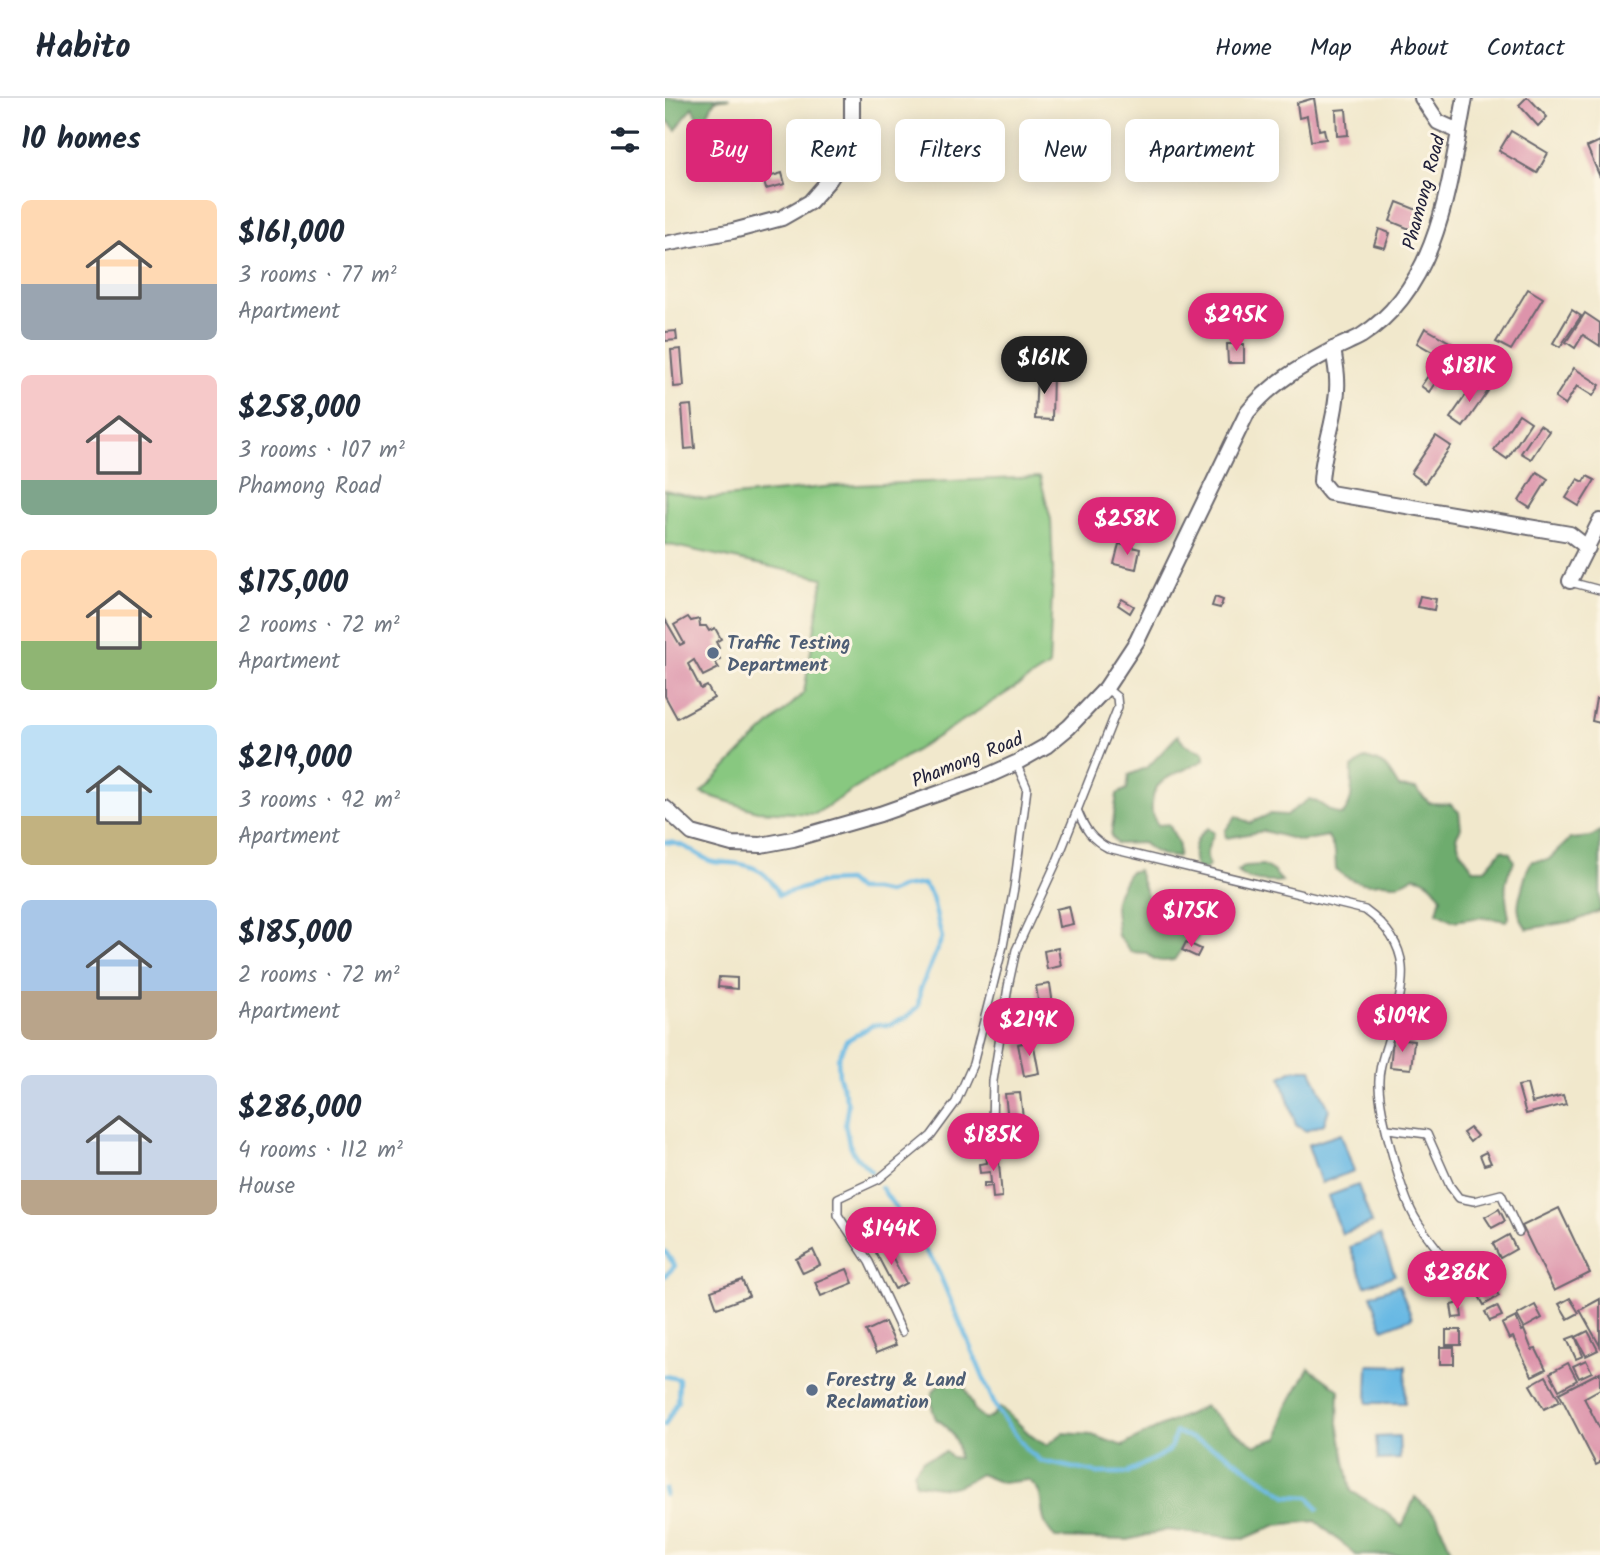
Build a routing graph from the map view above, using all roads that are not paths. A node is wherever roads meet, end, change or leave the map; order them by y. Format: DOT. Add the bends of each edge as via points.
graph roads {
  1 [pos="852,98"];
  2 [pos="1422,98"];
  3 [pos="1465,98"];
  4 [pos="1458,131"];
  5 [pos="665,244"];
  6 [pos="1333,349"];
  7 [pos="1600,521"];
  8 [pos="1588,548"];
  9 [pos="1570,581"];
  10 [pos="1600,590"];
  11 [pos="1106,688"];
  12 [pos="1016,763"];
  13 [pos="665,808"];
  14 [pos="1078,812"];
  15 [pos="992,1125"];
  16 [pos="1388,1129"];
  17 [pos="1519,1232"];
  18 [pos="1441,1254"];
  19 [pos="902,1332"];
  1 -- 5 [label="street" via="852,144 810,202 782,218"];
  2 -- 4 [label="street" via="1438,122"];
  3 -- 4 [label="street, Phamong Road"];
  4 -- 6 [label="street, Phamong Road" via="1446,193 1421,271 1394,308 1361,336"];
  6 -- 8 [label="street" via="1336,400 1321,464 1321,482 1330,494 1570,534"];
  6 -- 11 [label="street, Phamong Road" via="1278,381 1247,413 1137,641"];
  7 -- 8 [label="street"];
  8 -- 9 [label="street"];
  9 -- 10 [label="lane"];
  11 -- 12 [label="street, Phamong Road" via="1069,727"];
  11 -- 14 [label="lane" via="1117,697 1118,707"];
  12 -- 13 [label="street, Phamong Road" via="880,814 761,845 732,844 692,833"];
  12 -- 19 [label="lane" via="1027,788 1014,888 973,1064 956,1102 931,1136 879,1179 838,1198 838,1215 869,1262"];
  14 -- 15 [label="lane" via="1016,950 993,1081"];
  14 -- 16 [label="lane" via="1094,841 1108,848 1365,910 1384,924 1403,963 1379,1086"];
  16 -- 17 [label="lane" via="1427,1134 1459,1198 1474,1201 1501,1194"];
  16 -- 18 [label="lane" via="1412,1211"];
}
